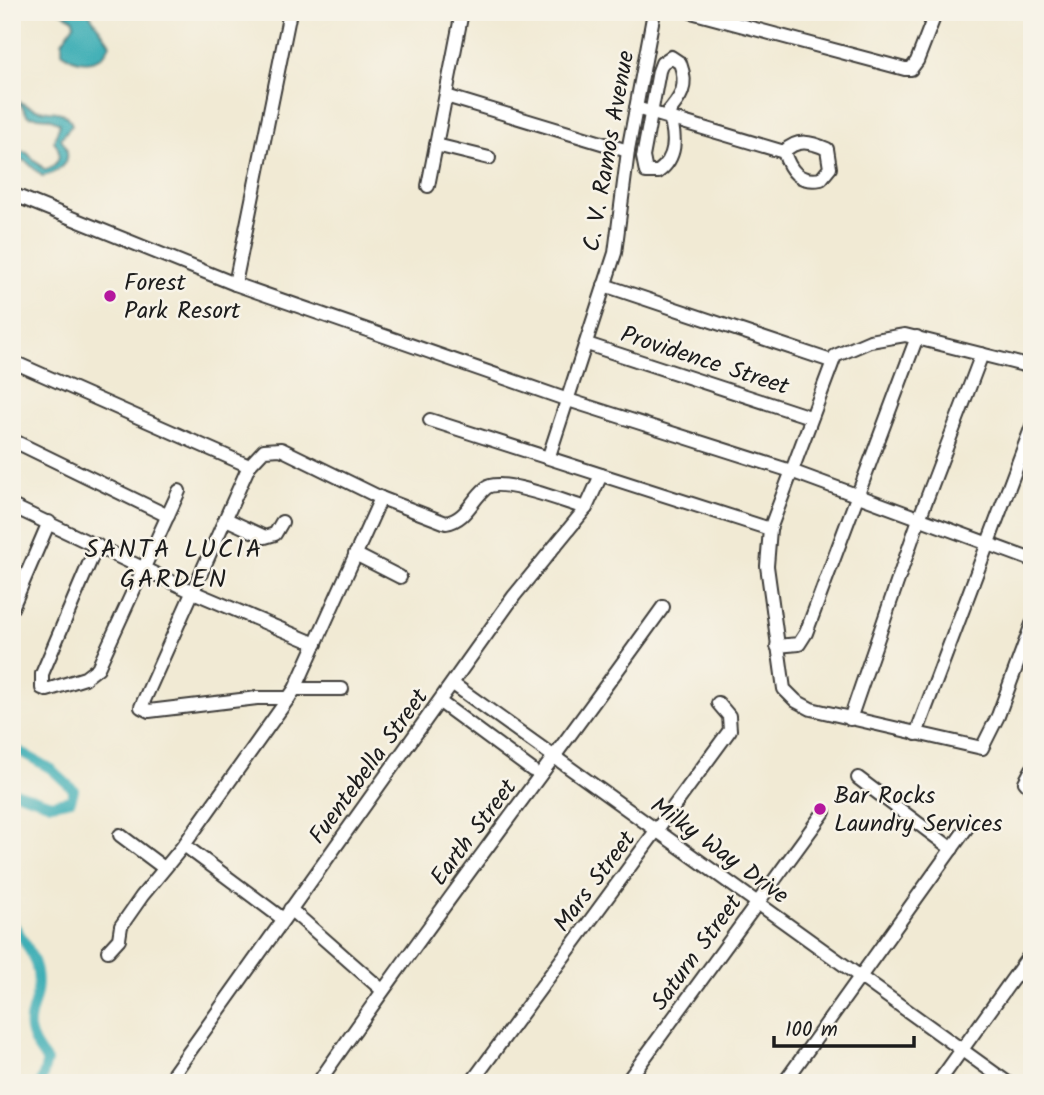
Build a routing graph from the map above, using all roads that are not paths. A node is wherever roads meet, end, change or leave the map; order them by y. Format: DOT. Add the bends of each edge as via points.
graph roads {
  1 [pos="290,12"];
  2 [pos="462,12"];
  3 [pos="654,12"];
  4 [pos="691,12"];
  5 [pos="936,12"];
  6 [pos="446,96"];
  7 [pos="636,108"];
  8 [pos="651,113"];
  9 [pos="668,117"];
  10 [pos="436,145"];
  11 [pos="628,151"];
  12 [pos="784,152"];
  13 [pos="489,158"];
  14 [pos="428,186"];
  15 [pos="12,194"];
  16 [pos="235,284"];
  17 [pos="604,285"];
  18 [pos="917,337"];
  19 [pos="587,344"];
  20 [pos="982,354"];
  21 [pos="831,361"];
  22 [pos="18,364"];
  23 [pos="1032,367"];
  24 [pos="568,400"];
  25 [pos="810,417"];
  26 [pos="430,420"];
  27 [pos="1032,426"];
  28 [pos="12,440"];
  29 [pos="550,456"];
  30 [pos="249,466"];
  31 [pos="790,471"];
  32 [pos="601,475"];
  33 [pos="179,491"];
  34 [pos="857,495"];
  35 [pos="380,498"];
  36 [pos="12,506"];
  37 [pos="586,508"];
  38 [pos="168,516"];
  39 [pos="226,519"];
  40 [pos="919,519"];
  41 [pos="49,522"];
  42 [pos="282,522"];
  43 [pos="770,529"];
  44 [pos="97,545"];
  45 [pos="987,545"];
  46 [pos="355,554"];
  47 [pos="1032,561"];
  48 [pos="144,567"];
  49 [pos="12,573"];
  50 [pos="400,577"];
  51 [pos="25,579"];
  52 [pos="193,592"];
  53 [pos="663,607"];
  54 [pos="12,608"];
  55 [pos="1032,624"];
  56 [pos="316,644"];
  57 [pos="777,646"];
  58 [pos="453,684"];
  59 [pos="342,688"];
  60 [pos="292,693"];
  61 [pos="440,702"];
  62 [pos="718,703"];
  63 [pos="850,719"];
  64 [pos="916,734"];
  65 [pos="556,757"];
  66 [pos="1032,769"];
  67 [pos="532,770"];
  68 [pos="858,778"];
  69 [pos="1032,790"];
  70 [pos="824,812"];
  71 [pos="968,826"];
  72 [pos="658,830"];
  73 [pos="120,835"];
  74 [pos="184,845"];
  75 [pos="952,849"];
  76 [pos="164,868"];
  77 [pos="757,903"];
  78 [pos="287,914"];
  79 [pos="108,951"];
  80 [pos="1032,952"];
  81 [pos="860,978"];
  82 [pos="382,989"];
  83 [pos="962,1049"];
  84 [pos="167,1083"];
  85 [pos="318,1083"];
  86 [pos="471,1083"];
  87 [pos="626,1083"];
  88 [pos="784,1083"];
  89 [pos="938,1083"];
  90 [pos="1008,1083"];
  1 -- 16 [label="street"];
  2 -- 6 [label="street"];
  3 -- 7 [label="street, C. V. Ramos Avenue"];
  4 -- 5 [label="street" via="905,69 917,61"];
  6 -- 10 [label="street"];
  6 -- 11 [label="street"];
  7 -- 8 [label="street"];
  7 -- 11 [label="street, C. V. Ramos Avenue"];
  8 -- 9 [label="street"];
  8 -- 9 [label="street" via="659,71 671,57 680,62 685,85"];
  8 -- 9 [label="street" via="643,157 646,172 658,172 673,156 675,137"];
  9 -- 12 [label="street"];
  10 -- 13 [label="street"];
  10 -- 14 [label="street"];
  11 -- 17 [label="street, C. V. Ramos Avenue" via="620,225"];
  15 -- 16 [label="street"];
  16 -- 24 [label="street"];
  17 -- 19 [label="street, C. V. Ramos Avenue"];
  17 -- 21 [label="street"];
  18 -- 20 [label="street"];
  18 -- 21 [label="street" via="877,339"];
  18 -- 34 [label="street"];
  19 -- 24 [label="street, C. V. Ramos Avenue"];
  19 -- 25 [label="street, Providence Street"];
  20 -- 23 [label="street"];
  20 -- 40 [label="street"];
  21 -- 25 [label="street"];
  22 -- 30 [label="street"];
  24 -- 29 [label="street, C. V. Ramos Avenue"];
  24 -- 31 [label="street"];
  25 -- 31 [label="street"];
  26 -- 29 [label="street"];
  27 -- 45 [label="street"];
  28 -- 38 [label="street"];
  29 -- 32 [label="street"];
  30 -- 35 [label="street" via="264,450 281,449"];
  30 -- 39 [label="street"];
  31 -- 34 [label="street"];
  31 -- 43 [label="street"];
  32 -- 37 [label="street, Fuentebella Street"];
  32 -- 43 [label="street"];
  33 -- 38 [label="street"];
  34 -- 40 [label="street"];
  34 -- 57 [label="street" via="806,633 799,644"];
  35 -- 37 [label="street" via="446,523 463,516 485,489 500,483"];
  35 -- 46 [label="street"];
  36 -- 41 [label="street"];
  37 -- 58 [label="street, Fuentebella Street" via="550,549"];
  38 -- 48 [label="street"];
  39 -- 42 [label="street" via="265,537 275,534"];
  39 -- 52 [label="street"];
  40 -- 45 [label="street"];
  40 -- 63 [label="street"];
  41 -- 44 [label="street"];
  41 -- 51 [label="street"];
  43 -- 57 [label="street" via="766,554"];
  44 -- 48 [label="street"];
  44 -- 48 [label="street" via="42,674 42,688 52,690 98,668"];
  45 -- 47 [label="street"];
  45 -- 64 [label="street"];
  46 -- 50 [label="street"];
  46 -- 56 [label="street"];
  48 -- 52 [label="street"];
  49 -- 51 [label="street"];
  51 -- 54 [label="street"];
  52 -- 56 [label="street"];
  52 -- 60 [label="street" via="141,707 149,711"];
  53 -- 65 [label="street, Earth Street"];
  55 -- 64 [label="street" via="986,744 977,748"];
  56 -- 60 [label="street"];
  57 -- 63 [label="street" via="784,690 790,696 811,709"];
  58 -- 61 [label="street, Fuentebella Street"];
  58 -- 65 [label="street, Milky Way Drive"];
  59 -- 60 [label="street"];
  60 -- 74 [label="street"];
  61 -- 67 [label="street"];
  61 -- 78 [label="street, Fuentebella Street"];
  62 -- 72 [label="street, Mars Street" via="729,716 730,730"];
  63 -- 64 [label="street"];
  65 -- 72 [label="street, Milky Way Drive"];
  65 -- 82 [label="street, Earth Street"];
  66 -- 69 [label="street" via="1025,782"];
  68 -- 75 [label="street"];
  70 -- 77 [label="street, Saturn Street"];
  71 -- 75 [label="street"];
  72 -- 77 [label="street, Milky Way Drive"];
  72 -- 86 [label="street, Mars Street"];
  73 -- 76 [label="street"];
  74 -- 76 [label="street"];
  74 -- 78 [label="street"];
  75 -- 81 [label="street"];
  76 -- 79 [label="street"];
  77 -- 81 [label="street, Milky Way Drive"];
  77 -- 87 [label="street, Saturn Street"];
  78 -- 82 [label="street"];
  78 -- 84 [label="street, Fuentebella Street"];
  80 -- 83 [label="street"];
  81 -- 83 [label="street, Milky Way Drive"];
  81 -- 88 [label="street"];
  82 -- 85 [label="street, Earth Street"];
  83 -- 89 [label="street"];
  83 -- 90 [label="street, Milky Way Drive"];
}
